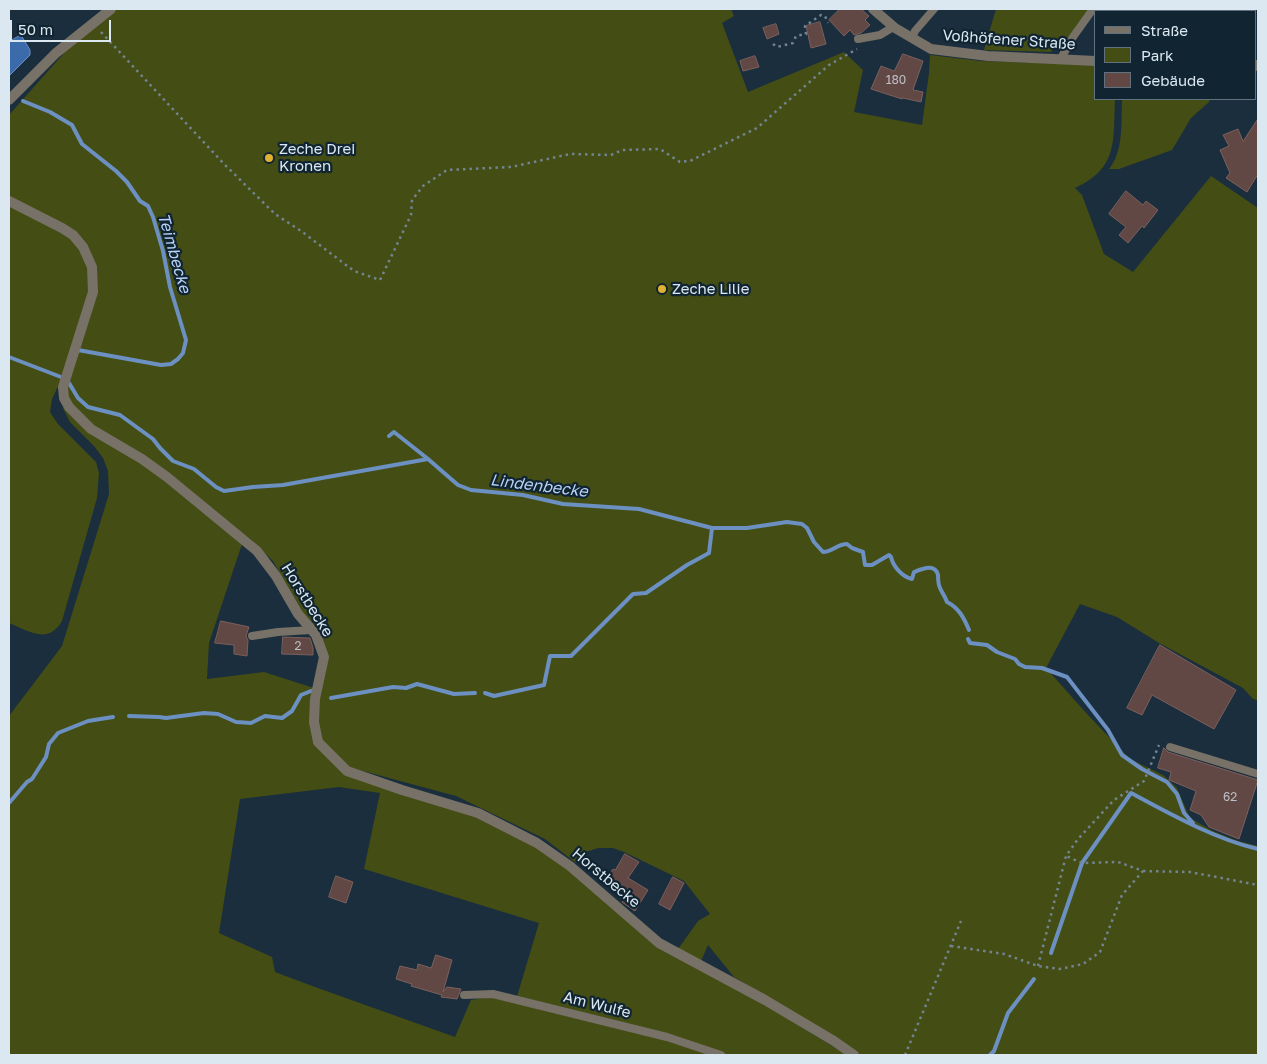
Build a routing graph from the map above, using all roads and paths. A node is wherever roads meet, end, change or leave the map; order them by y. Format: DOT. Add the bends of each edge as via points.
graph roads {
  1 [pos="111,9"];
  2 [pos="873,9"];
  3 [pos="934,9"];
  4 [pos="1093,9"];
  5 [pos="92,23"];
  6 [pos="828,23"];
  7 [pos="893,27"];
  8 [pos="912,38"];
  9 [pos="859,43"];
  10 [pos="773,44"];
  11 [pos="1060,60"];
  12 [pos="1094,61"];
  13 [pos="9,100"];
  14 [pos="9,201"];
  15 [pos="311,630"];
  16 [pos="252,636"];
  17 [pos="1170,747"];
  18 [pos="1258,774"];
  19 [pos="1066,856"];
  20 [pos="1143,871"];
  21 [pos="1258,885"];
  22 [pos="961,921"];
  23 [pos="951,946"];
  24 [pos="1038,966"];
  25 [pos="464,994"];
  26 [pos="721,1055"];
  27 [pos="854,1055"];
  28 [pos="905,1055"];
  1 -- 5 [label="street"];
  2 -- 7 [label="street, Voßhöfener Straße"];
  3 -- 8 [label="lane"];
  4 -- 11 [label="lane"];
  5 -- 9 [label="path" via="275,214 354,271 380,280 411,215 412,200 423,186 447,170 511,167 570,154 611,155 622,150 660,149 680,162 690,161 757,128"];
  5 -- 13 [label="street"];
  6 -- 10 [label="path" via="825,16 821,16 805,26 806,34 796,36 792,43 777,47"];
  7 -- 8 [label="street, Voßhöfener Straße"];
  7 -- 9 [label="lane"];
  8 -- 11 [label="street, Voßhöfener Straße" via="931,49"];
  11 -- 12 [label="street, Voßhöfener Straße"];
  14 -- 15 [label="street, Horstbecke" via="73,236 83,247 92,267 93,292 63,387 69,407 91,429 142,459 257,551"];
  15 -- 16 [label="lane"];
  15 -- 27 [label="street, Horstbecke" via="324,657 315,699 314,722 318,742 347,771 478,813 538,843 570,866 659,943 765,1000"];
  17 -- 18 [label="lane"];
  17 -- 19 [label="path" via="1160,744 1144,781 1114,800"];
  19 -- 20 [label="path" via="1082,863 1118,862"];
  19 -- 24 [label="path"];
  20 -- 21 [label="path" via="1190,872"];
  20 -- 24 [label="path" via="1122,895 1100,952 1083,964 1060,969"];
  22 -- 23 [label="path"];
  23 -- 24 [label="path" via="1004,954"];
  23 -- 28 [label="path"];
  25 -- 26 [label="lane, Am Wulfe" via="493,994 667,1037"];
}
